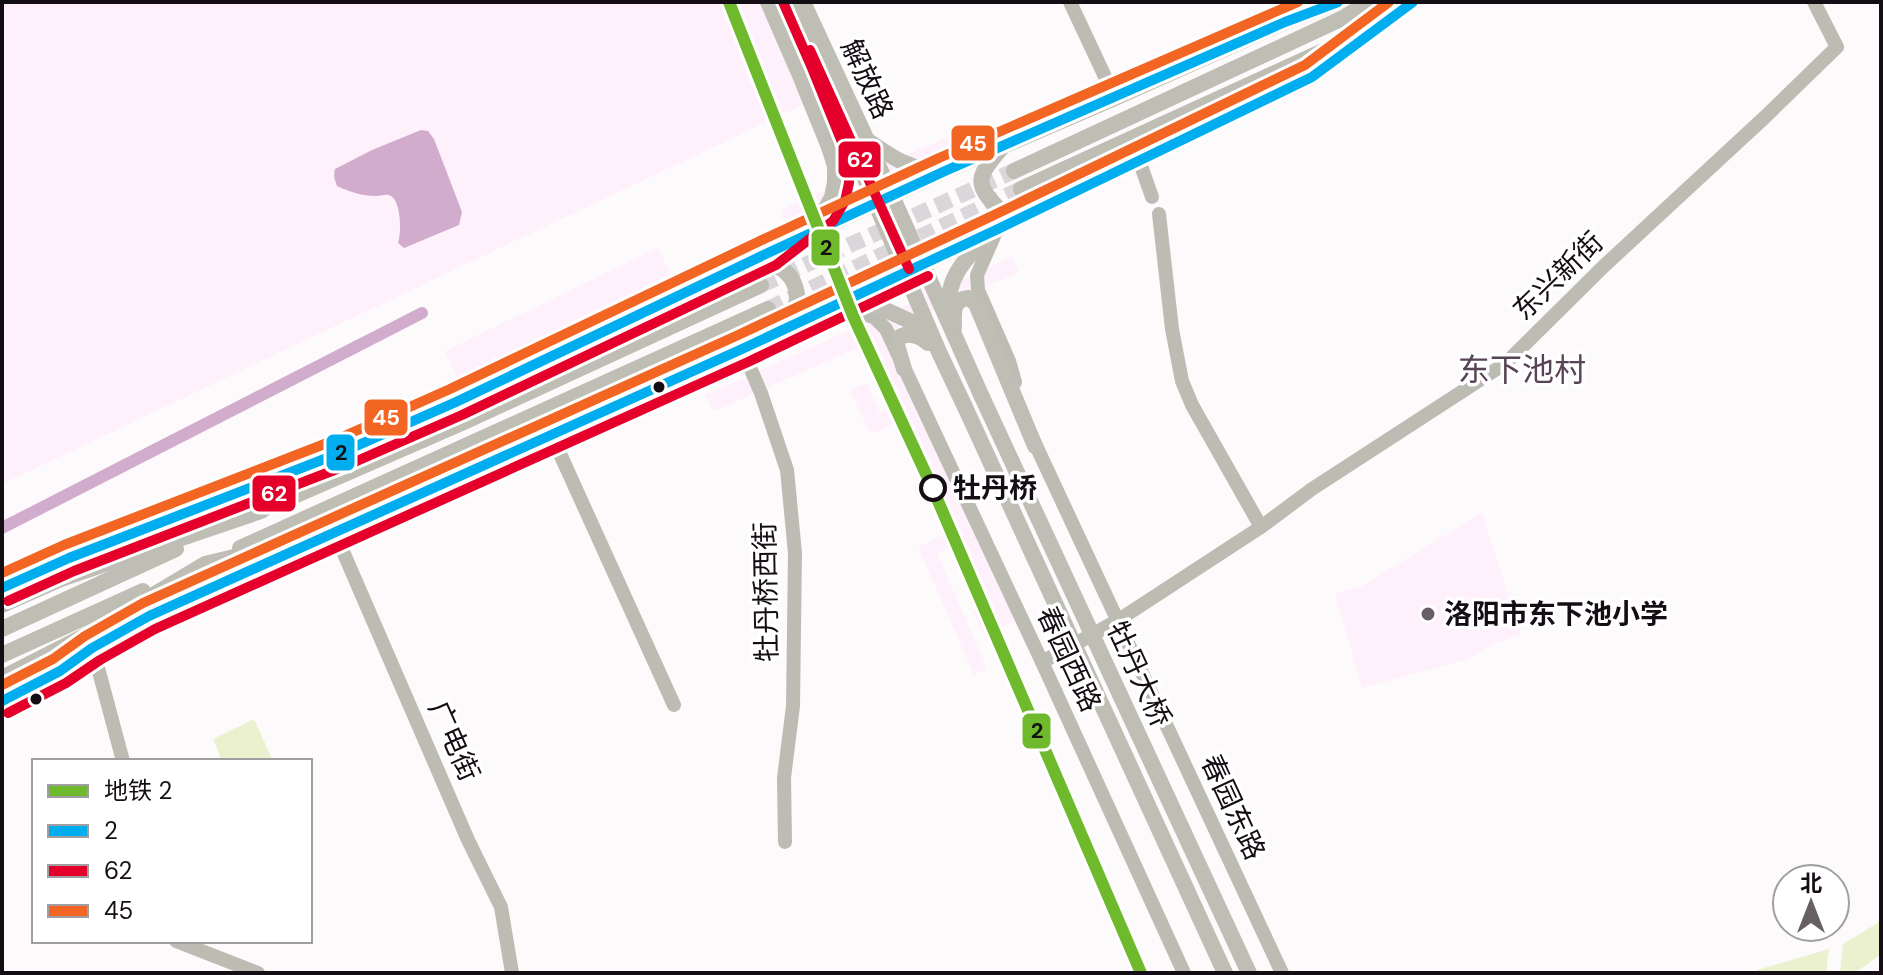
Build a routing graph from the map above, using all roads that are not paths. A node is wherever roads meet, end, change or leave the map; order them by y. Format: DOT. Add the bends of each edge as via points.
graph roads {
  1 [pos="768,2"];
  2 [pos="787,2"];
  3 [pos="803,2"];
  4 [pos="1070,2"];
  5 [pos="1338,2"];
  6 [pos="1369,2"];
  7 [pos="1413,2"];
  8 [pos="1814,2"];
  9 [pos="1382,24"];
  10 [pos="1115,98"];
  11 [pos="867,140"];
  12 [pos="1004,146"];
  13 [pos="1139,160"];
  14 [pos="945,171"];
  15 [pos="1014,171"];
  16 [pos="1021,189"];
  17 [pos="892,195"];
  18 [pos="1152,197"];
  19 [pos="876,203"];
  20 [pos="1032,211"];
  21 [pos="1159,214"];
  22 [pos="998,229"];
  23 [pos="770,252"];
  24 [pos="751,262"];
  25 [pos="922,263"];
  26 [pos="905,271"];
  27 [pos="761,285"];
  28 [pos="768,309"];
  29 [pos="841,312"];
  30 [pos="954,334"];
  31 [pos="760,340"];
  32 [pos="742,349"];
  33 [pos="939,352"];
  34 [pos="904,369"];
  35 [pos="982,397"];
  36 [pos="965,407"];
  37 [pos="551,434"];
  38 [pos="1035,446"];
  39 [pos="345,451"];
  40 [pos="261,511"];
  41 [pos="1261,527"];
  42 [pos="335,533"];
  43 [pos="69,558"];
  44 [pos="205,564"];
  45 [pos="2,588"];
  46 [pos="2,605"];
  47 [pos="1117,621"];
  48 [pos="2,629"];
  49 [pos="90,641"];
  50 [pos="2,655"];
  51 [pos="1042,662"];
  52 [pos="9,675"];
  53 [pos="2,701"];
  54 [pos="674,705"];
  55 [pos="122,759"];
  56 [pos="785,842"];
  57 [pos="181,943"];
  58 [pos="258,973"];
  59 [pos="512,973"];
  60 [pos="1184,973"];
  61 [pos="1225,973"];
  62 [pos="1249,973"];
  63 [pos="1282,973"];
  1 -- 23 [label="main road" via="835,166 825,210"];
  2 -- 19 [label="main road, 解放路"];
  3 -- 11 [label="main road, 解放路"];
  4 -- 10 [label="street"];
  5 -- 10 [label="main road"];
  6 -- 15 [label="main road"];
  7 -- 9 [label="main road"];
  8 -- 41 [label="street, 东兴新街" via="1837,47 1506,363"];
  9 -- 13 [label="main road" via="1312,77"];
  9 -- 16 [label="main road"];
  10 -- 12 [label="main road"];
  11 -- 14 [label="main road" via="904,164"];
  11 -- 17 [label="main road, 解放路"];
  12 -- 14 [label="main road"];
  12 -- 20 [label="main road" via="985,167 985,196 1001,211"];
  13 -- 18 [label="street"];
  13 -- 20 [label="main road"];
  14 -- 17 [label="main road"];
  17 -- 19 [label="main road"];
  17 -- 25 [label="main road, 解放路"];
  19 -- 23 [label="main road"];
  19 -- 26 [label="main road, 解放路"];
  20 -- 22 [label="main road"];
  21 -- 41 [label="street" via="1182,381"];
  22 -- 25 [label="main road"];
  22 -- 30 [label="main road" via="954,277 948,301"];
  22 -- 38 [label="street, 春园东路" via="977,275 978,290 1009,361"];
  23 -- 24 [label="main road"];
  24 -- 31 [label="main road" via="784,270 796,289 792,313"];
  24 -- 39 [label="main road"];
  25 -- 26 [label="main road"];
  25 -- 30 [label="main road, 解放路"];
  26 -- 31 [label="main road"];
  26 -- 33 [label="main road, 解放路"];
  27 -- 40 [label="main road"];
  28 -- 44 [label="main road"];
  29 -- 31 [label="main road"];
  29 -- 33 [label="main road" via="888,311 914,323"];
  29 -- 34 [label="street, 春园西路" via="874,317 886,329"];
  30 -- 35 [label="main road, 解放路"];
  30 -- 38 [label="main road" via="954,308 969,298"];
  31 -- 32 [label="main road"];
  32 -- 37 [label="main road"];
  32 -- 56 [label="street, 牡丹桥西街" via="787,470 793,539 793,706 784,778"];
  33 -- 34 [label="main road" via="922,338 904,334 897,345"];
  33 -- 36 [label="main road, 解放路"];
  34 -- 51 [label="street, 春园西路"];
  35 -- 62 [label="main road, 牡丹大桥, bridge"];
  36 -- 61 [label="main road, 牡丹大桥, bridge"];
  37 -- 42 [label="main road"];
  37 -- 54 [label="street"];
  38 -- 47 [label="street, 春园东路"];
  39 -- 40 [label="main road"];
  39 -- 43 [label="main road"];
  40 -- 43 [label="main road"];
  40 -- 46 [label="main road" via="61,579"];
  40 -- 48 [label="main road"];
  41 -- 47 [label="street, 东兴新街"];
  42 -- 44 [label="main road"];
  42 -- 49 [label="main road"];
  42 -- 59 [label="street, 广电街" via="501,907"];
  43 -- 45 [label="main road"];
  44 -- 49 [label="main road"];
  44 -- 50 [label="main road"];
  47 -- 51 [label="street, 东兴新街"];
  47 -- 63 [label="street, 春园东路"];
  49 -- 52 [label="main road"];
  49 -- 53 [label="main road" via="60,671"];
  49 -- 55 [label="street"];
  51 -- 60 [label="street, 春园西路"];
  57 -- 58 [label="street"];
}
